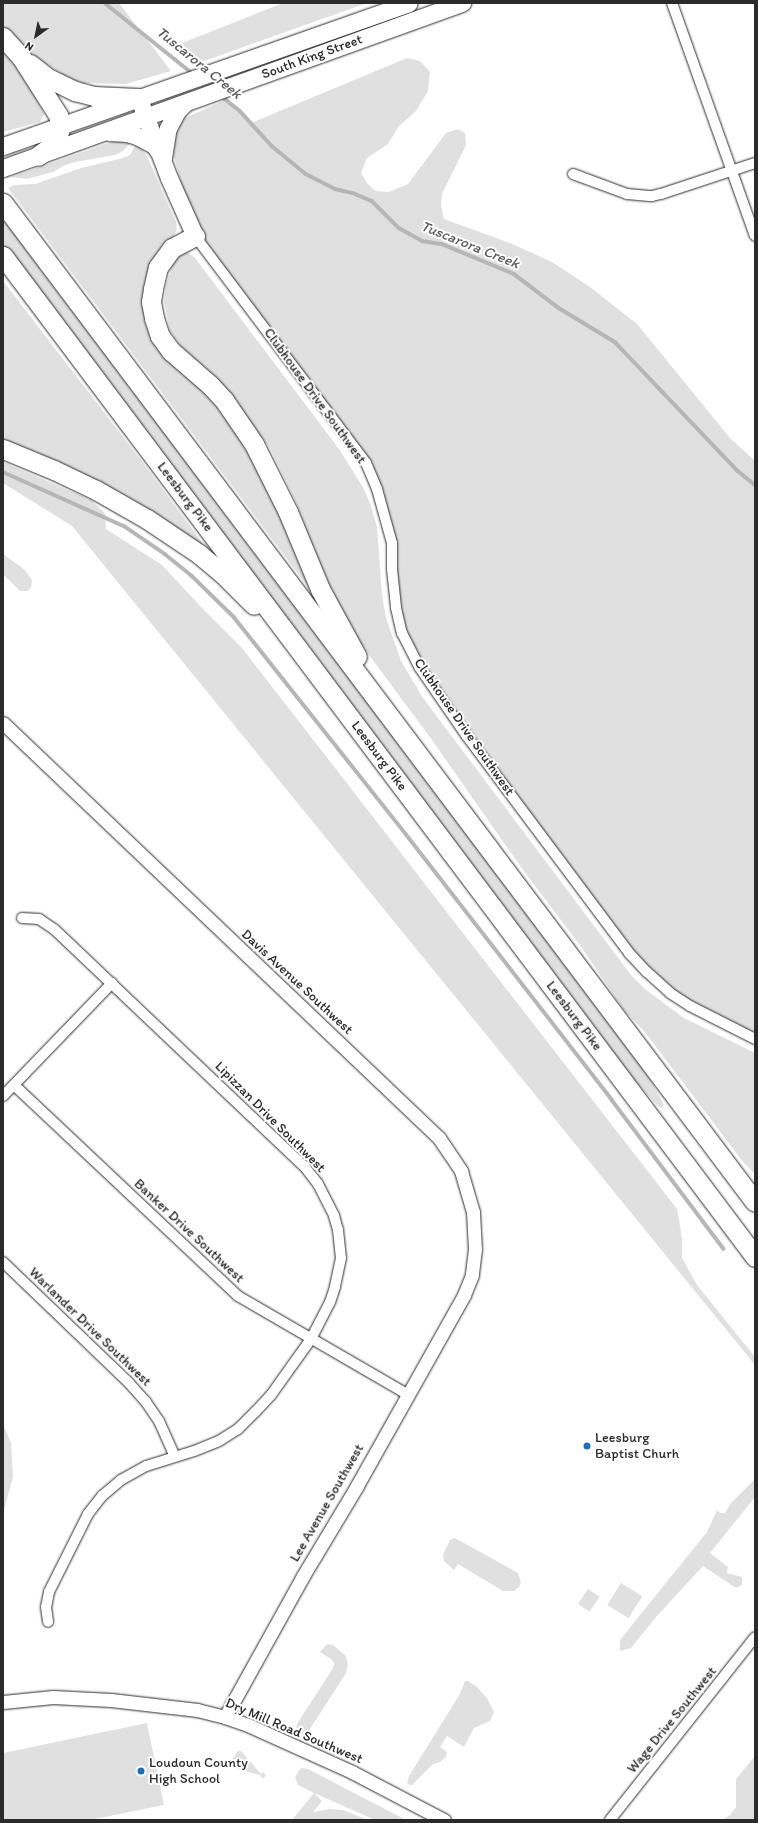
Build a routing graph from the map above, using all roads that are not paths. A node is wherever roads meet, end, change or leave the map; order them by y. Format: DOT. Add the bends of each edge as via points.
graph roads {
  1 [pos="408,3"];
  2 [pos="462,3"];
  3 [pos="672,3"];
  4 [pos="3,37"];
  5 [pos="21,57"];
  6 [pos="138,98"];
  7 [pos="185,103"];
  8 [pos="146,116"];
  9 [pos="61,126"];
  10 [pos="102,132"];
  11 [pos="3,146"];
  12 [pos="38,156"];
  13 [pos="162,158"];
  14 [pos="755,163"];
  15 [pos="3,168"];
  16 [pos="731,170"];
  17 [pos="573,174"];
  18 [pos="6,207"];
  19 [pos="195,236"];
  20 [pos="755,236"];
  21 [pos="3,256"];
  22 [pos="3,449"];
  23 [pos="306,658"];
  24 [pos="3,723"];
  25 [pos="409,744"];
  26 [pos="22,918"];
  27 [pos="112,984"];
  28 [pos="755,1039"];
  29 [pos="14,1085"];
  30 [pos="3,1096"];
  31 [pos="755,1202"];
  32 [pos="755,1257"];
  33 [pos="3,1262"];
  34 [pos="458,1307"];
  35 [pos="311,1339"];
  36 [pos="408,1394"];
  37 [pos="175,1457"];
  38 [pos="48,1622"];
  39 [pos="755,1637"];
  40 [pos="3,1702"];
  41 [pos="225,1717"];
  42 [pos="444,1820"];
  43 [pos="610,1820"];
  1 -- 6 [label="highway, South King Street"];
  2 -- 7 [label="highway, South King Street"];
  3 -- 16 [label="street"];
  4 -- 5 [label="highway"];
  5 -- 6 [label="highway" via="48,78 75,91 94,96"];
  5 -- 9 [label="highway" via="58,115"];
  6 -- 8 [label="highway, Clubhouse Drive Southwest"];
  6 -- 9 [label="highway, South King Street"];
  7 -- 8 [label="highway, South King Street"];
  7 -- 13 [label="highway" via="168,128"];
  8 -- 10 [label="highway, South King Street"];
  8 -- 13 [label="highway, Clubhouse Drive Southwest"];
  9 -- 11 [label="highway, South King Street"];
  9 -- 12 [label="highway" via="55,142"];
  10 -- 12 [label="highway, South King Street"];
  10 -- 13 [label="highway" via="127,133 142,138 154,145"];
  12 -- 15 [label="highway, South King Street"];
  13 -- 19 [label="highway, Clubhouse Drive Southwest"];
  14 -- 16 [label="street"];
  16 -- 17 [label="street" via="652,196 627,194"];
  16 -- 20 [label="street"];
  18 -- 25 [label="highway"];
  19 -- 25 [label="highway" via="172,248 158,267 151,302 160,336 172,351 224,400 254,444 343,634"];
  19 -- 28 [label="street, Clubhouse Drive Southwest" via="366,463 377,489 392,543 396,608 402,633 420,668 466,735 629,952 647,972 670,993 690,1006"];
  21 -- 23 [label="highway, Leesburg Pike"];
  22 -- 23 [label="highway" via="96,490 168,532 222,573"];
  23 -- 32 [label="highway, Leesburg Pike"];
  24 -- 34 [label="street, Davis Avenue Southwest" via="439,1138 458,1166 467,1188 475,1233 472,1274"];
  25 -- 31 [label="highway"];
  26 -- 27 [label="street, Lipizzan Drive Southwest" via="39,919 54,929"];
  27 -- 29 [label="street"];
  27 -- 35 [label="street, Lipizzan Drive Southwest" via="304,1166 318,1184 334,1216 341,1258 330,1302"];
  29 -- 30 [label="street"];
  29 -- 35 [label="street, Banker Drive Southwest" via="225,1286"];
  33 -- 37 [label="street, Warlander Drive Southwest" via="142,1397 166,1433"];
  34 -- 36 [label="street, Lee Avenue Southwest"];
  35 -- 36 [label="street, Banker Drive Southwest"];
  35 -- 37 [label="street, Lipizzan Drive Southwest" via="271,1395 238,1429 219,1441"];
  36 -- 41 [label="street, Lee Avenue Southwest"];
  37 -- 38 [label="street, Lipizzan Drive Southwest" via="146,1466 122,1480 102,1496 88,1514 49,1592 46,1607"];
  39 -- 43 [label="street, Wage Drive Southwest"];
  40 -- 41 [label="street, Dry Mill Road Southwest" via="54,1698 111,1700 197,1710"];
  41 -- 42 [label="street, Dry Mill Road Southwest" via="359,1775"];
}
